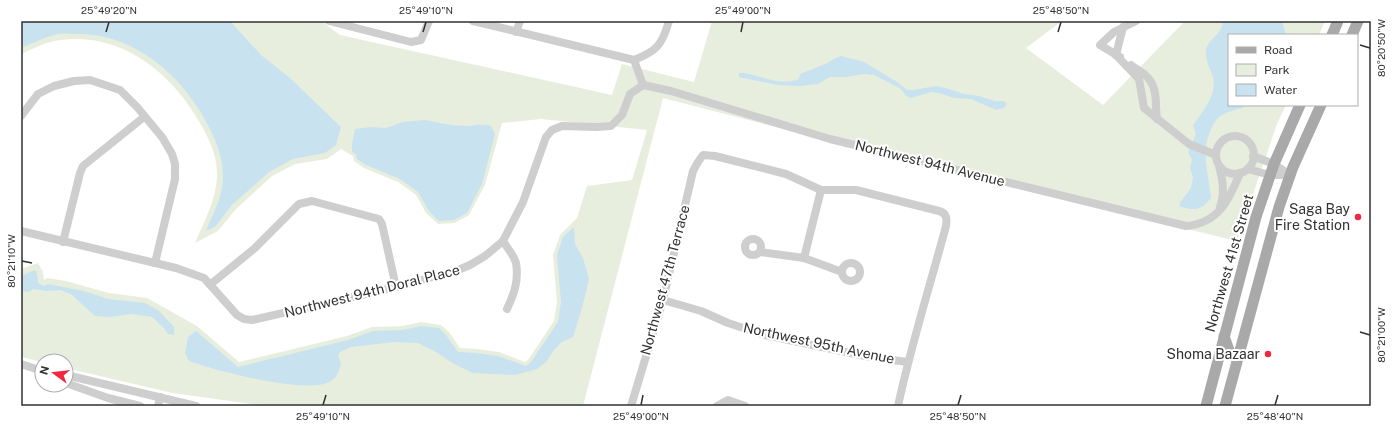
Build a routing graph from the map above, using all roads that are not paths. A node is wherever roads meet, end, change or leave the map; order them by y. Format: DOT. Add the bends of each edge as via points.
graph roads {
  1 [pos="328,21"];
  2 [pos="429,21"];
  3 [pos="473,21"];
  4 [pos="520,21"];
  5 [pos="669,21"];
  6 [pos="1136,21"];
  7 [pos="1338,21"];
  8 [pos="1358,21"];
  9 [pos="1123,27"];
  10 [pos="516,32"];
  11 [pos="1332,34"];
  12 [pos="1352,34"];
  13 [pos="1116,55"];
  14 [pos="634,60"];
  15 [pos="642,84"];
  16 [pos="1300,106"];
  17 [pos="1320,106"];
  18 [pos="21,116"];
  19 [pos="144,116"];
  20 [pos="1158,119"];
  21 [pos="1212,153"];
  22 [pos="1253,156"];
  23 [pos="1274,164"];
  24 [pos="1219,166"];
  25 [pos="1248,168"];
  26 [pos="1240,173"];
  27 [pos="1290,175"];
  28 [pos="1270,176"];
  29 [pos="821,190"];
  30 [pos="1218,213"];
  31 [pos="21,231"];
  32 [pos="503,241"];
  33 [pos="63,242"];
  34 [pos="760,252"];
  35 [pos="804,258"];
  36 [pos="1245,258"];
  37 [pos="1263,263"];
  38 [pos="155,264"];
  39 [pos="842,272"];
  40 [pos="211,284"];
  41 [pos="396,287"];
  42 [pos="663,300"];
  43 [pos="508,309"];
  44 [pos="1224,336"];
  45 [pos="1238,359"];
  46 [pos="908,362"];
  47 [pos="21,364"];
  48 [pos="34,368"];
  49 [pos="74,377"];
  50 [pos="1230,385"];
  51 [pos="74,386"];
  52 [pos="160,397"];
  53 [pos="1208,401"];
  54 [pos="172,403"];
  55 [pos="140,406"];
  56 [pos="158,406"];
  57 [pos="196,406"];
  58 [pos="631,406"];
  59 [pos="717,406"];
  60 [pos="745,406"];
  61 [pos="898,406"];
  62 [pos="1216,406"];
  63 [pos="1225,406"];
  1 -- 2 [label="street" via="412,42 421,40"];
  3 -- 10 [label="street"];
  4 -- 10 [label="street"];
  5 -- 14 [label="street" via="659,46"];
  6 -- 9 [label="street"];
  7 -- 11 [label="main road"];
  8 -- 12 [label="main road"];
  9 -- 13 [label="street"];
  9 -- 13 [label="street" via="1100,45"];
  10 -- 14 [label="street"];
  13 -- 20 [label="street" via="1139,79 1144,108"];
  13 -- 20 [label="street" via="1149,78 1156,92 1155,107"];
  14 -- 15 [label="street"];
  15 -- 30 [label="street, Northwest 94th Avenue" via="830,139 1186,226 1198,225"];
  15 -- 32 [label="street, Northwest 94th Doral Place" via="630,94 622,115 611,126 562,126 552,130 546,137 523,202"];
  16 -- 23 [label="main road, Northwest 41st Street"];
  17 -- 27 [label="main road"];
  18 -- 19 [label="street" via="38,94 54,86 90,80 120,90"];
  19 -- 33 [label="street" via="83,166"];
  19 -- 38 [label="street" via="162,137 172,154 174,164 174,179"];
  20 -- 21 [label="street" via="1189,144"];
  21 -- 22 [label="street" via="1225,139 1237,136 1252,147"];
  21 -- 24 [label="street"];
  22 -- 23 [label="street"];
  22 -- 25 [label="street"];
  23 -- 27 [label="street"];
  23 -- 28 [label="main road, Northwest 41st Street"];
  24 -- 26 [label="street" via="1229,173"];
  24 -- 30 [label="street" via="1224,183 1223,199"];
  25 -- 26 [label="street"];
  25 -- 28 [label="street"];
  26 -- 30 [label="street, Northwest 94th Avenue" via="1226,204"];
  27 -- 28 [label="street"];
  27 -- 37 [label="main road"];
  28 -- 36 [label="main road, Northwest 41st Street"];
  29 -- 35 [label="street"];
  29 -- 42 [label="street, Northwest 47th Terrace" via="786,174 715,156 703,156 693,171"];
  29 -- 46 [label="street" via="856,190 939,211 947,218"];
  31 -- 33 [label="street, Northwest 94th Doral Place"];
  32 -- 41 [label="street, Northwest 94th Doral Place" via="470,265"];
  32 -- 43 [label="street" via="516,263 516,290"];
  33 -- 38 [label="street, Northwest 94th Doral Place"];
  34 -- 35 [label="street"];
  35 -- 39 [label="street"];
  36 -- 37 [label="main road"];
  36 -- 44 [label="main road, Northwest 41st Street"];
  37 -- 45 [label="main road"];
  38 -- 40 [label="street, Northwest 94th Doral Place" via="192,273"];
  40 -- 41 [label="street, Northwest 94th Doral Place" via="237,316 252,320"];
  40 -- 41 [label="street" via="254,248 299,204 312,201 379,219"];
  42 -- 46 [label="street, Northwest 95th Avenue" via="765,335 865,356"];
  42 -- 58 [label="street, Northwest 47th Terrace"];
  44 -- 45 [label="main road" via="1230,352"];
  44 -- 53 [label="main road, Northwest 41st Street"];
  45 -- 50 [label="main road"];
  46 -- 61 [label="street"];
  47 -- 48 [label="street"];
  49 -- 52 [label="street"];
  50 -- 53 [label="main road"];
  50 -- 63 [label="main road"];
  51 -- 55 [label="street"];
  52 -- 54 [label="street"];
  52 -- 56 [label="street"];
  53 -- 62 [label="main road"];
  54 -- 57 [label="street"];
  59 -- 60 [label="street" via="728,400"];
}
